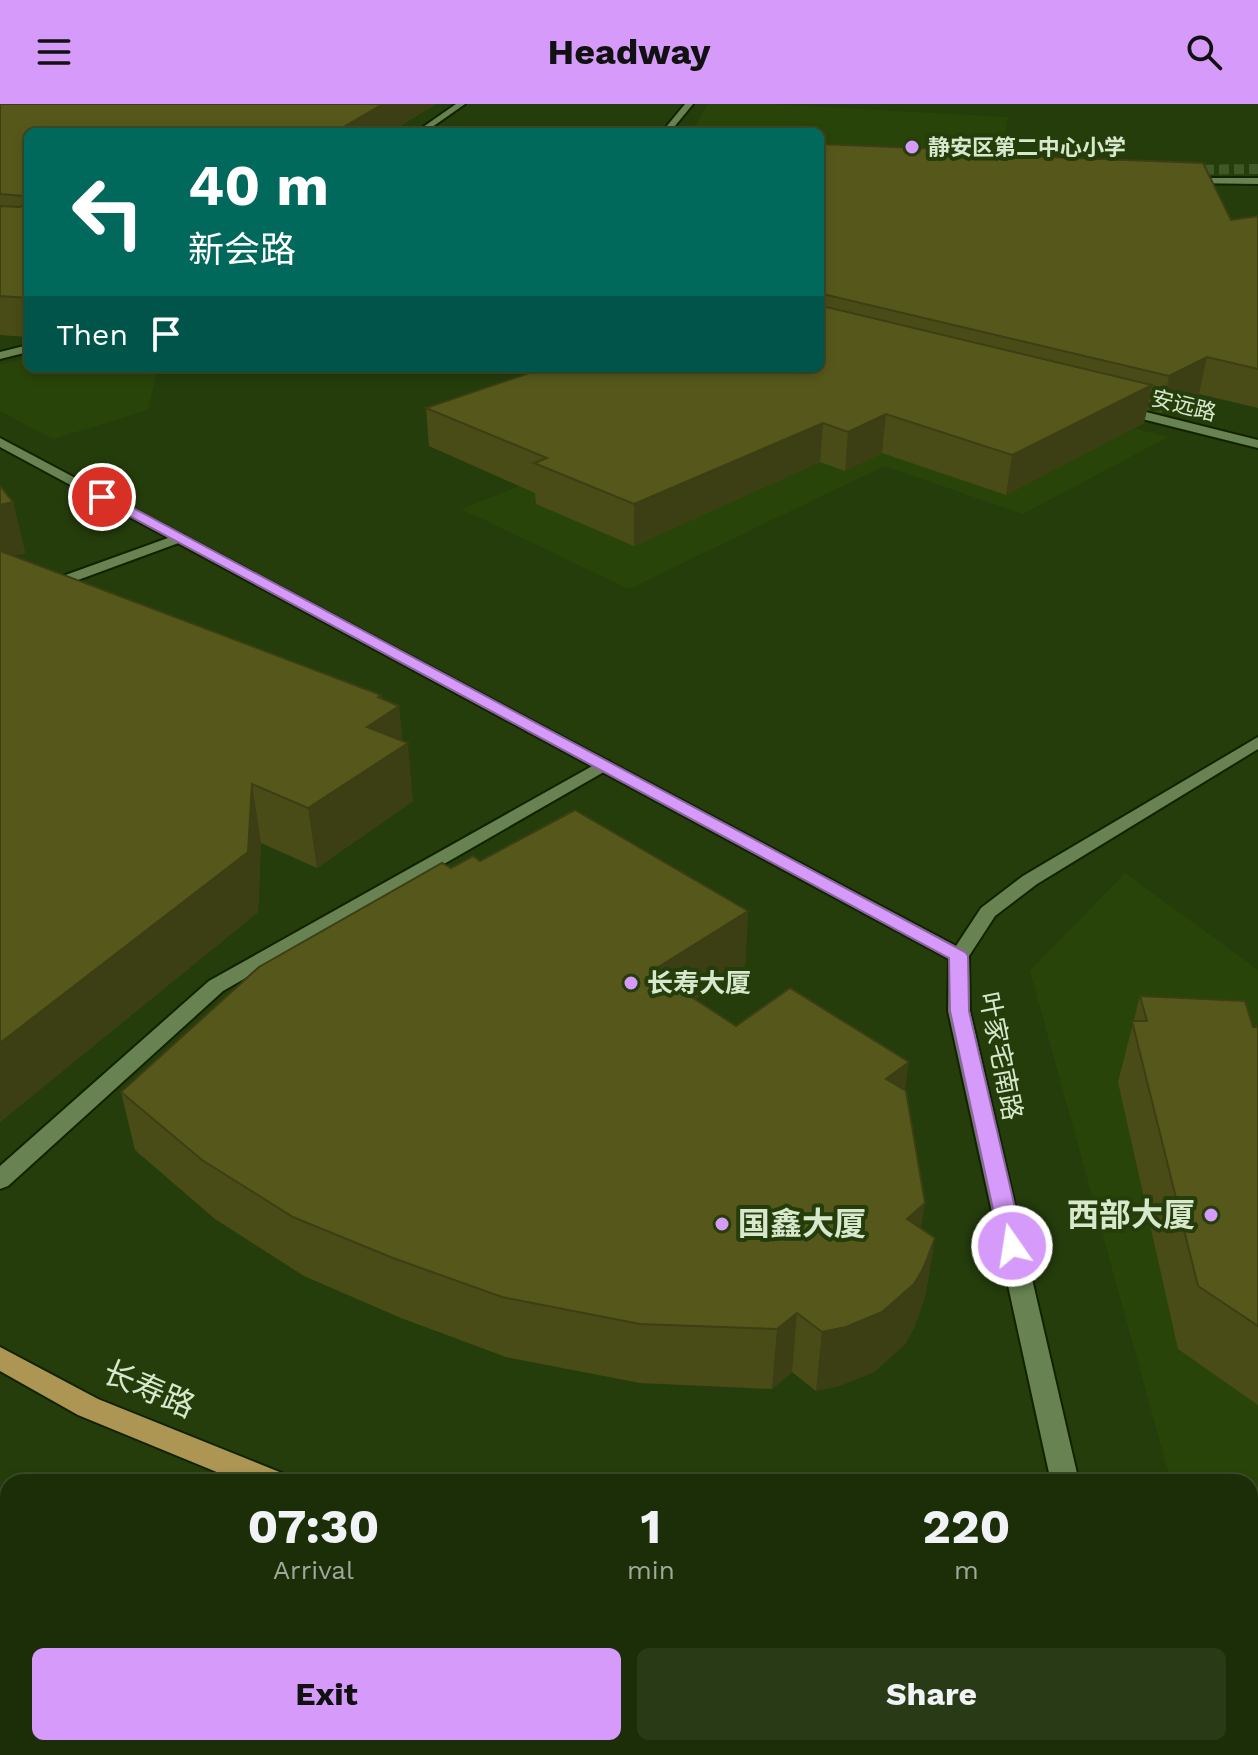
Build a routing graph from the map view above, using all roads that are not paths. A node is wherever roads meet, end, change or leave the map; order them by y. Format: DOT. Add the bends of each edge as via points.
graph roads {
  1 [pos="461,104"];
  2 [pos="689,104"];
  3 [pos="426,128"];
  4 [pos="669,128"];
  5 [pos="1176,180"];
  6 [pos="1258,181"];
  7 [pos="24,349"];
  8 [pos="0,356"];
  9 [pos="1109,407"];
  10 [pos="0,442"];
  11 [pos="1258,444"];
  12 [pos="179,538"];
  13 [pos="0,598"];
  14 [pos="1258,742"];
  15 [pos="603,765"];
  16 [pos="959,956"];
  17 [pos="0,1180"];
  18 [pos="0,1358"];
  19 [pos="252,1474"];
  20 [pos="1063,1474"];
  1 -- 3 [label="street"];
  2 -- 4 [label="street"];
  5 -- 6 [label="street"];
  7 -- 8 [label="street"];
  9 -- 11 [label="street, 安远路"];
  10 -- 12 [label="street"];
  12 -- 13 [label="street" via="43,588"];
  12 -- 15 [label="street"];
  14 -- 16 [label="street" via="1030,880 988,912"];
  15 -- 16 [label="street"];
  15 -- 17 [label="street" via="216,986"];
  16 -- 20 [label="street, 叶家宅南路" via="959,1011"];
  18 -- 19 [label="main road, 长寿路" via="88,1407"];
}
